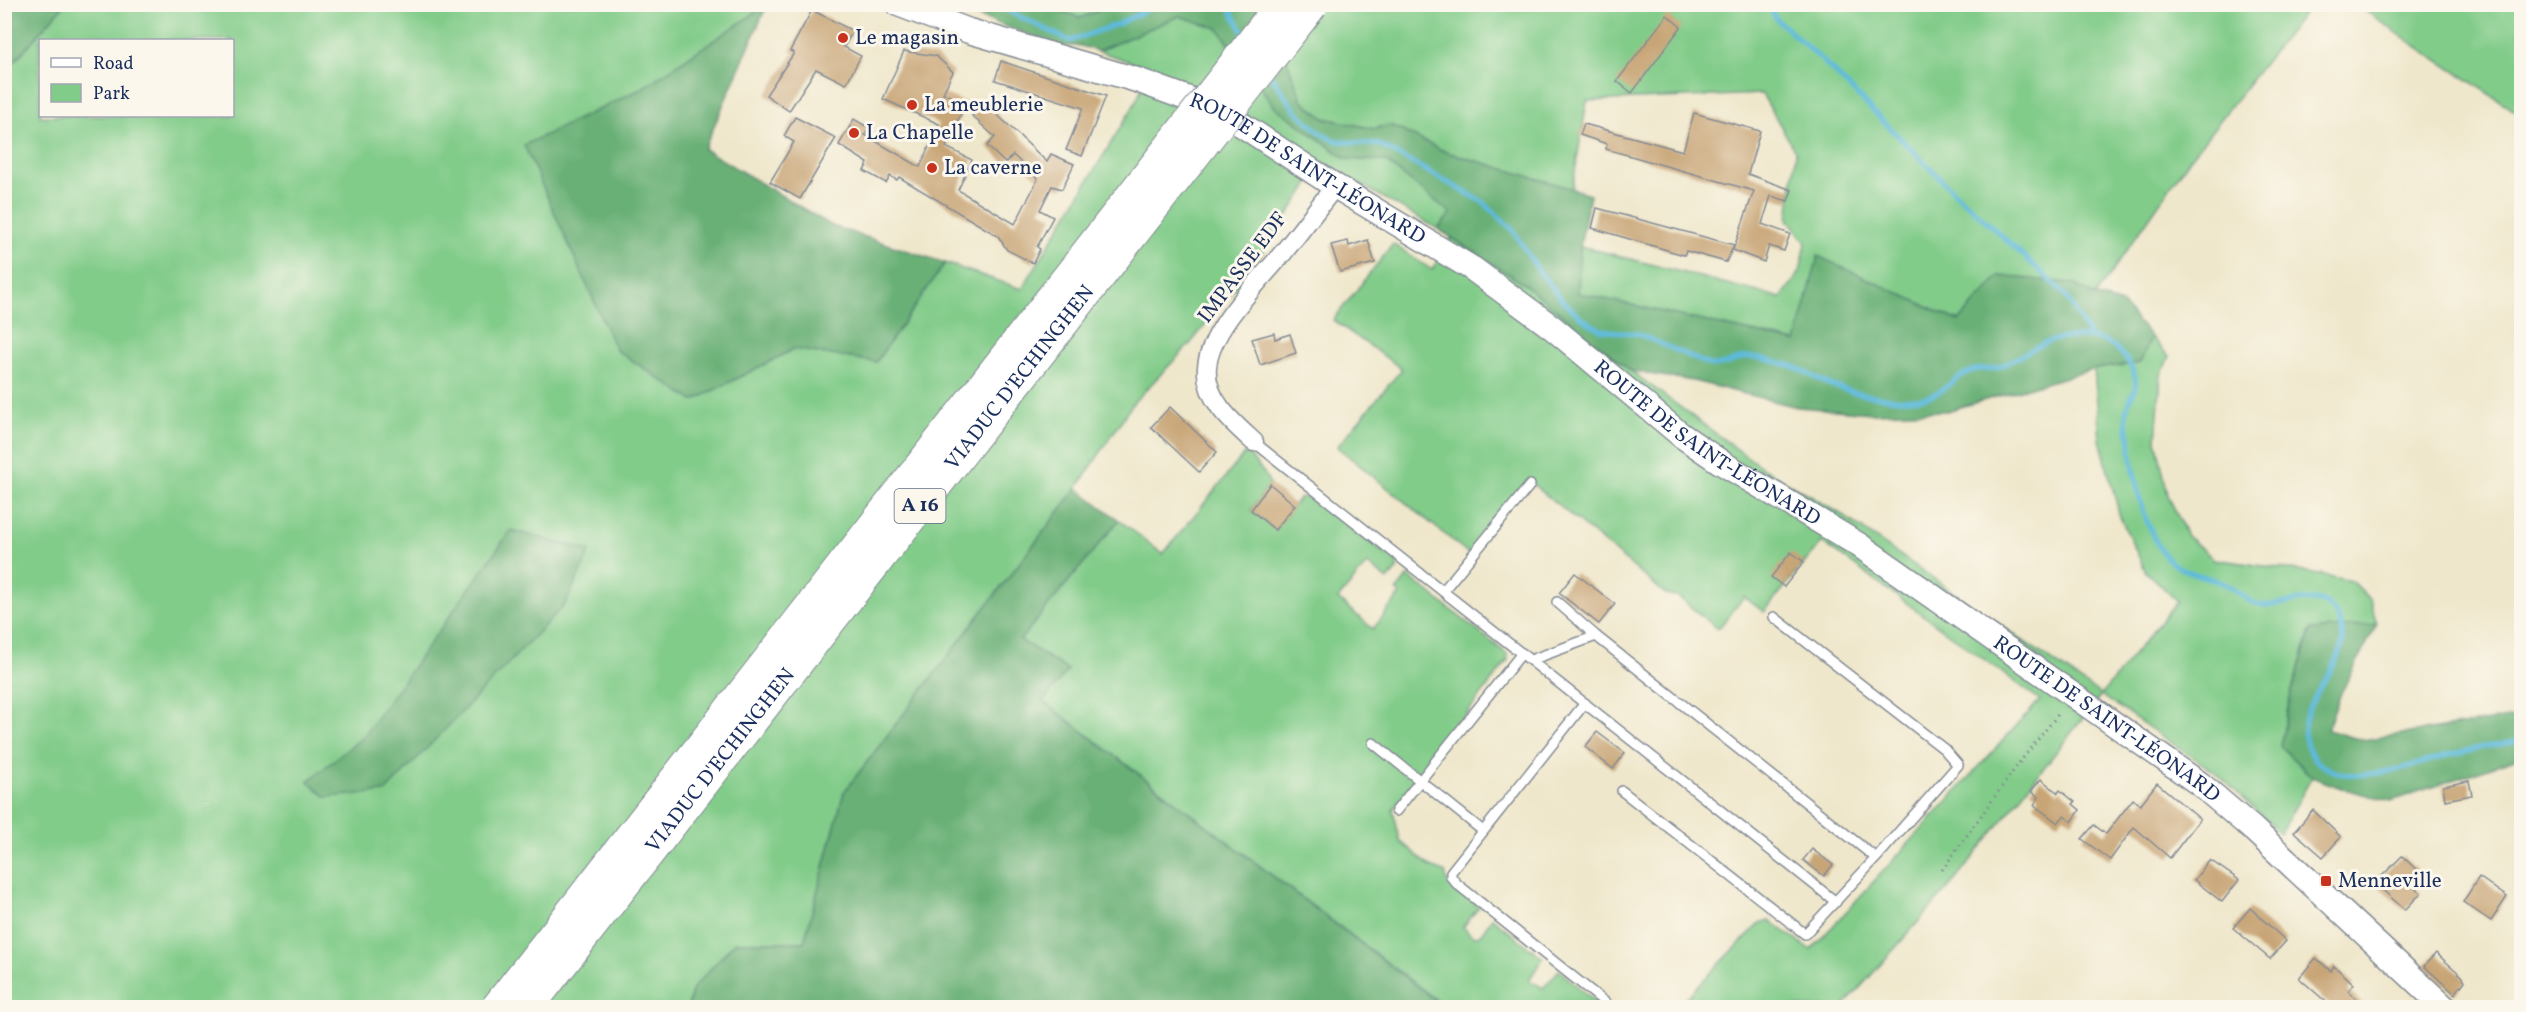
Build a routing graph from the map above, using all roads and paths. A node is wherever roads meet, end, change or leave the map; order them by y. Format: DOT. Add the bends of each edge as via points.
graph roads {
  1 [pos="898,4"];
  2 [pos="1282,4"];
  3 [pos="1312,4"];
  4 [pos="1335,186"];
  5 [pos="1254,442"];
  6 [pos="1530,485"];
  7 [pos="1443,591"];
  8 [pos="1557,602"];
  9 [pos="1774,617"];
  10 [pos="1596,636"];
  11 [pos="1522,653"];
  12 [pos="1531,660"];
  13 [pos="2072,696"];
  14 [pos="1585,703"];
  15 [pos="1373,743"];
  16 [pos="1421,780"];
  17 [pos="1622,791"];
  18 [pos="1396,812"];
  19 [pos="1483,831"];
  20 [pos="1876,858"];
  21 [pos="1942,870"];
  22 [pos="1836,902"];
  23 [pos="497,1008"];
  24 [pos="527,1008"];
  25 [pos="1612,1008"];
  26 [pos="2445,1008"];
  1 -- 4 [label="street, ROUTE DE SAINT-LÉONARD" via="969,31 1137,80 1208,106"];
  2 -- 23 [label="highway, VIADUC D'ECHINGHEN / A 16, bridge"];
  3 -- 24 [label="highway, VIADUC D'ECHINGHEN / A 16, bridge"];
  4 -- 5 [label="street, IMPASSE EDF" via="1214,343 1207,368 1210,386 1230,420"];
  4 -- 13 [label="street, ROUTE DE SAINT-LÉONARD" via="1501,289 1681,435 1859,545"];
  5 -- 7 [label="lane"];
  6 -- 7 [label="lane"];
  7 -- 11 [label="lane"];
  8 -- 10 [label="lane"];
  9 -- 20 [label="lane" via="1944,749 1958,765"];
  10 -- 12 [label="lane"];
  10 -- 20 [label="lane"];
  11 -- 12 [label="lane"];
  11 -- 16 [label="lane"];
  12 -- 14 [label="lane"];
  13 -- 21 [label="path"];
  13 -- 26 [label="street, ROUTE DE SAINT-LÉONARD" via="2217,797"];
  14 -- 19 [label="lane"];
  14 -- 22 [label="lane"];
  15 -- 16 [label="lane"];
  16 -- 18 [label="lane"];
  16 -- 19 [label="lane"];
  17 -- 22 [label="lane" via="1798,931 1809,932"];
  19 -- 25 [label="lane" via="1451,877"];
  20 -- 22 [label="lane"];
}
